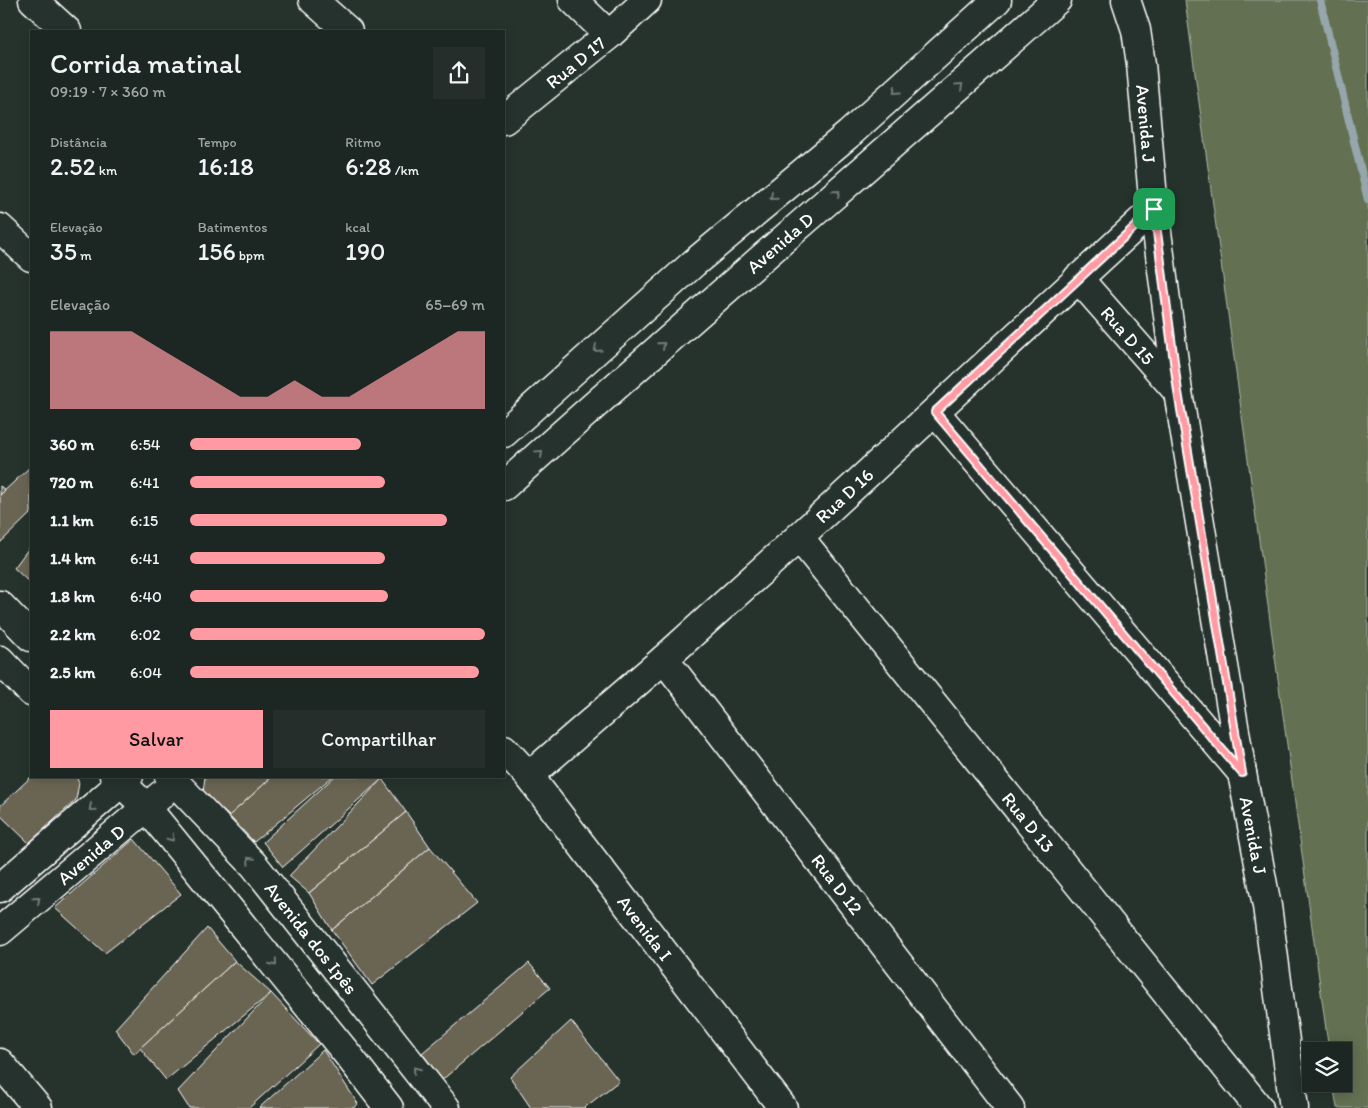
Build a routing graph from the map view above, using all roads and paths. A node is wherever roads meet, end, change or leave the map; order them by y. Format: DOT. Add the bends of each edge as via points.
graph roads {
  1 [pos="33,0"];
  2 [pos="313,0"];
  3 [pos="573,0"];
  4 [pos="646,0"];
  5 [pos="997,0"];
  6 [pos="1056,0"];
  7 [pos="1126,0"];
  8 [pos="66,30"];
  9 [pos="347,30"];
  10 [pos="609,35"];
  11 [pos="505,119"];
  12 [pos="1154,209"];
  13 [pos="0,228"];
  14 [pos="30,256"];
  15 [pos="1078,278"];
  16 [pos="1178,392"];
  17 [pos="935,412"];
  18 [pos="505,433"];
  19 [pos="505,485"];
  20 [pos="799,537"];
  21 [pos="0,605"];
  22 [pos="30,636"];
  23 [pos="664,659"];
  24 [pos="0,660"];
  25 [pos="30,691"];
  26 [pos="505,750"];
  27 [pos="1242,773"];
  28 [pos="529,776"];
  29 [pos="175,778"];
  30 [pos="122,779"];
  31 [pos="146,807"];
  32 [pos="0,888"];
  33 [pos="0,931"];
  34 [pos="0,1063"];
  35 [pos="38,1108"];
  36 [pos="389,1108"];
  37 [pos="446,1108"];
  38 [pos="783,1108"];
  39 [pos="1010,1108"];
  40 [pos="1259,1108"];
  41 [pos="1294,1108"];
  1 -- 8 [label="street"];
  2 -- 9 [label="street"];
  3 -- 10 [label="street"];
  4 -- 10 [label="street, Rua D 17"];
  5 -- 18 [label="street, Avenida D, one-way" via="849,134 694,263"];
  19 -- 6 [label="street, Avenida D, one-way"];
  7 -- 12 [label="street, Avenida J" via="1136,30 1141,64"];
  10 -- 11 [label="street, Rua D 17"];
  12 -- 15 [label="street, Rua D 16"];
  12 -- 16 [label="street, Avenida J"];
  13 -- 14 [label="street"];
  15 -- 16 [label="street, Rua D 15"];
  15 -- 17 [label="street, Rua D 16"];
  16 -- 27 [label="street, Avenida J"];
  17 -- 20 [label="street, Rua D 16"];
  17 -- 27 [label="street"];
  20 -- 23 [label="street, Rua D 16"];
  20 -- 40 [label="street, Rua D 13"];
  21 -- 22 [label="street"];
  23 -- 28 [label="street, Rua D 16"];
  23 -- 39 [label="street, Rua D 12"];
  24 -- 25 [label="street"];
  26 -- 28 [label="street, Avenida I"];
  27 -- 41 [label="street, Avenida J" via="1267,906"];
  28 -- 38 [label="street, Avenida I"];
  29 -- 31 [label="street, Avenida D"];
  37 -- 29 [label="street, Avenida dos Ipês, one-way" via="254,864"];
  30 -- 31 [label="street"];
  30 -- 32 [label="street, Avenida D, one-way"];
  33 -- 31 [label="street, Avenida D, one-way"];
  31 -- 36 [label="street, one-way"];
  34 -- 35 [label="street"];
}
